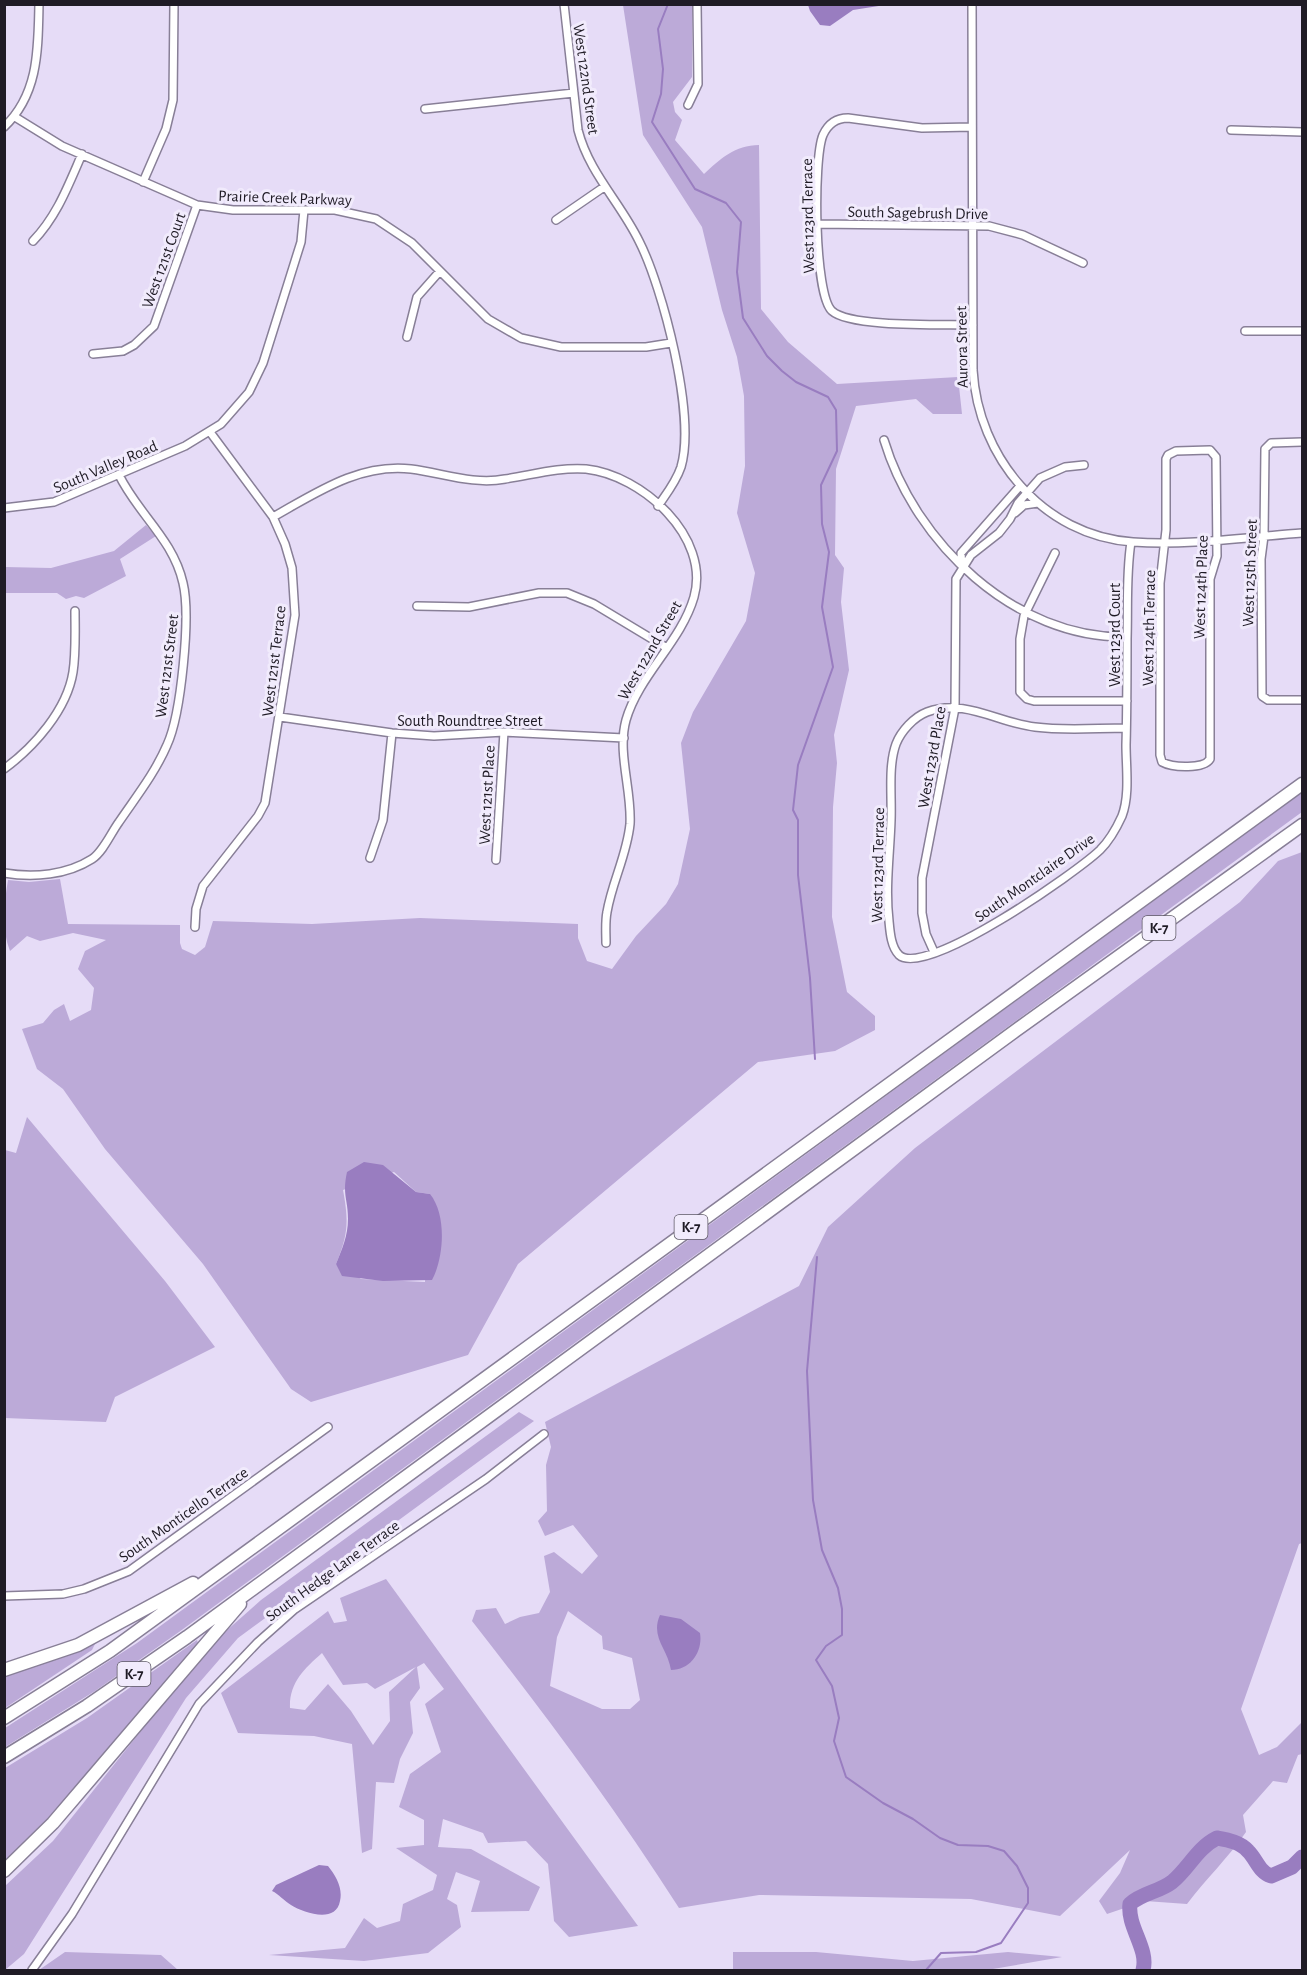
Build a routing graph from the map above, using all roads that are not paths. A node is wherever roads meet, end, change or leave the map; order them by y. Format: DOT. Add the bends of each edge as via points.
graph roads {
  1 [pos="39,4"];
  2 [pos="174,4"];
  3 [pos="564,4"];
  4 [pos="697,4"];
  5 [pos="972,4"];
  6 [pos="574,93"];
  7 [pos="688,105"];
  8 [pos="425,109"];
  9 [pos="15,117"];
  10 [pos="4,127"];
  11 [pos="972,127"];
  12 [pos="1231,130"];
  13 [pos="1302,132"];
  14 [pos="82,154"];
  15 [pos="143,182"];
  16 [pos="604,187"];
  17 [pos="198,205"];
  18 [pos="304,210"];
  19 [pos="555,220"];
  20 [pos="818,224"];
  21 [pos="972,226"];
  22 [pos="33,241"];
  23 [pos="1083,263"];
  24 [pos="440,271"];
  25 [pos="973,324"];
  26 [pos="1245,331"];
  27 [pos="1302,331"];
  28 [pos="407,337"];
  29 [pos="671,343"];
  30 [pos="93,354"];
  31 [pos="210,432"];
  32 [pos="884,440"];
  33 [pos="1302,442"];
  34 [pos="1173,452"];
  35 [pos="1084,465"];
  36 [pos="119,475"];
  37 [pos="1023,490"];
  38 [pos="1038,504"];
  39 [pos="658,506"];
  40 [pos="4,508"];
  41 [pos="1013,514"];
  42 [pos="273,517"];
  43 [pos="1302,533"];
  44 [pos="1264,536"];
  45 [pos="1216,539"];
  46 [pos="1131,542"];
  47 [pos="1165,542"];
  48 [pos="1055,553"];
  49 [pos="962,566"];
  50 [pos="417,606"];
  51 [pos="75,611"];
  52 [pos="1027,611"];
  53 [pos="1127,637"];
  54 [pos="667,648"];
  55 [pos="1302,700"];
  56 [pos="1127,701"];
  57 [pos="955,708"];
  58 [pos="280,717"];
  59 [pos="1126,729"];
  60 [pos="504,732"];
  61 [pos="392,733"];
  62 [pos="624,738"];
  63 [pos="1207,764"];
  64 [pos="4,769"];
  65 [pos="1302,784"];
  66 [pos="1302,825"];
  67 [pos="370,858"];
  68 [pos="496,860"];
  69 [pos="4,873"];
  70 [pos="195,927"];
  71 [pos="606,944"];
  72 [pos="934,952"];
  73 [pos="328,1427"];
  74 [pos="544,1434"];
  75 [pos="240,1556"];
  76 [pos="259,1583"];
  77 [pos="4,1596"];
  78 [pos="4,1670"];
  79 [pos="4,1718"];
  80 [pos="4,1757"];
  81 [pos="4,1871"];
  82 [pos="32,1971"];
  1 -- 9 [label="street" via="34,78"];
  2 -- 15 [label="street" via="173,100 166,129"];
  3 -- 6 [label="street, West 122nd Street"];
  4 -- 7 [label="street" via="698,84"];
  5 -- 11 [label="street, Aurora Street"];
  6 -- 8 [label="street"];
  6 -- 16 [label="street, West 122nd Street" via="583,147"];
  9 -- 10 [label="street"];
  9 -- 14 [label="street, Prairie Creek Parkway" via="50,140"];
  11 -- 20 [label="street, West 123rd Terrace" via="922,128 848,118 831,123 821,142"];
  11 -- 21 [label="street, Aurora Street"];
  12 -- 13 [label="street"];
  14 -- 15 [label="street, Prairie Creek Parkway"];
  14 -- 22 [label="street" via="60,206"];
  15 -- 17 [label="street, Prairie Creek Parkway"];
  16 -- 19 [label="street"];
  16 -- 29 [label="street, West 122nd Street" via="622,210 649,262"];
  17 -- 18 [label="street, Prairie Creek Parkway"];
  17 -- 30 [label="street, West 121st Court" via="154,326 123,351"];
  18 -- 24 [label="street, Prairie Creek Parkway" via="344,211 376,219 402,234"];
  18 -- 31 [label="street" via="301,242 263,363 249,392"];
  20 -- 21 [label="street, South Sagebrush Drive"];
  20 -- 25 [label="street, West 123rd Terrace" via="823,295 839,316 866,321"];
  21 -- 23 [label="street, South Sagebrush Drive" via="1003,228"];
  21 -- 25 [label="street, Aurora Street"];
  24 -- 28 [label="street" via="417,297"];
  24 -- 29 [label="street, Prairie Creek Parkway" via="488,319 530,341 561,346 646,347"];
  25 -- 37 [label="street, Aurora Street" via="978,408 994,449"];
  26 -- 27 [label="street"];
  29 -- 39 [label="street, West 122nd Street" via="683,395 684,454 676,479"];
  31 -- 36 [label="street, South Valley Road"];
  31 -- 42 [label="street, West 121st Terrace"];
  32 -- 49 [label="street" via="895,470 924,522"];
  33 -- 44 [label="street, West 125th Street" via="1271,443 1265,449"];
  34 -- 45 [label="street, West 124th Place" via="1210,450 1215,454"];
  34 -- 47 [label="street, West 124th Terrace" via="1166,459"];
  35 -- 37 [label="street" via="1052,472"];
  36 -- 40 [label="street, South Valley Road" via="54,502"];
  36 -- 69 [label="street, West 121st Street" via="173,553 184,590 187,629 168,743 153,772 94,858 50,874"];
  37 -- 38 [label="street, Aurora Street"];
  37 -- 41 [label="street, West 123rd Place"];
  37 -- 49 [label="street, West 123rd Place" via="961,552"];
  38 -- 41 [label="street" via="1024,505"];
  38 -- 46 [label="street, Aurora Street" via="1074,526"];
  39 -- 42 [label="street" via="624,481 587,470 562,469 482,481 399,468 346,478"];
  39 -- 54 [label="street, West 122nd Street" via="685,536 696,569 694,598"];
  41 -- 49 [label="street, West 123rd Place" via="999,533"];
  42 -- 58 [label="street, West 121st Terrace" via="287,552 295,599"];
  43 -- 44 [label="street, Aurora Street"];
  44 -- 45 [label="street, Aurora Street"];
  44 -- 55 [label="street, West 125th Street" via="1261,693 1268,700"];
  45 -- 47 [label="street, Aurora Street"];
  45 -- 63 [label="street, West 124th Place" via="1217,556 1210,579 1211,754"];
  46 -- 47 [label="street, Aurora Street"];
  46 -- 53 [label="street, West 123rd Court"];
  47 -- 63 [label="street, West 124th Terrace" via="1160,583 1161,760 1168,765"];
  48 -- 52 [label="street"];
  49 -- 52 [label="street" via="989,589"];
  49 -- 57 [label="street, West 123rd Place" via="954,591"];
  50 -- 54 [label="street" via="469,607 539,593 567,593 594,604"];
  51 -- 64 [label="street" via="73,673 60,707 26,753"];
  52 -- 53 [label="street" via="1078,631"];
  52 -- 56 [label="street" via="1020,639 1022,696 1035,700"];
  53 -- 56 [label="street, West 123rd Court"];
  54 -- 62 [label="street, West 122nd Street" via="631,707"];
  56 -- 59 [label="street, West 123rd Court"];
  57 -- 59 [label="street" via="1039,728"];
  57 -- 72 [label="street, West 123rd Place" via="922,878 922,913"];
  57 -- 72 [label="street, West 123rd Terrace" via="920,715 899,737 893,758 888,907 891,939 903,957 917,959"];
  58 -- 61 [label="street, South Roundtree Street"];
  58 -- 70 [label="street, West 121st Terrace" via="265,803 203,886"];
  59 -- 72 [label="street, South Montclaire Drive" via="1123,813 1101,850 998,923"];
  60 -- 61 [label="street, South Roundtree Street" via="434,736"];
  60 -- 62 [label="street, South Roundtree Street"];
  60 -- 68 [label="street, West 121st Place"];
  61 -- 67 [label="street" via="382,820"];
  62 -- 71 [label="street, West 122nd Street" via="630,825 606,914"];
  65 -- 75 [label="highway, K-7"];
  66 -- 76 [label="highway, K-7"];
  73 -- 77 [label="street, South Monticello Terrace" via="129,1571 63,1594"];
  74 -- 82 [label="street, South Hedge Lane Terrace" via="486,1479 295,1610 258,1642 200,1704 72,1914"];
  75 -- 78 [label="highway" via="101,1634"];
  75 -- 79 [label="highway, K-7" via="110,1651"];
  76 -- 80 [label="highway, K-7" via="131,1676"];
  76 -- 81 [label="highway" via="53,1823"];
}
